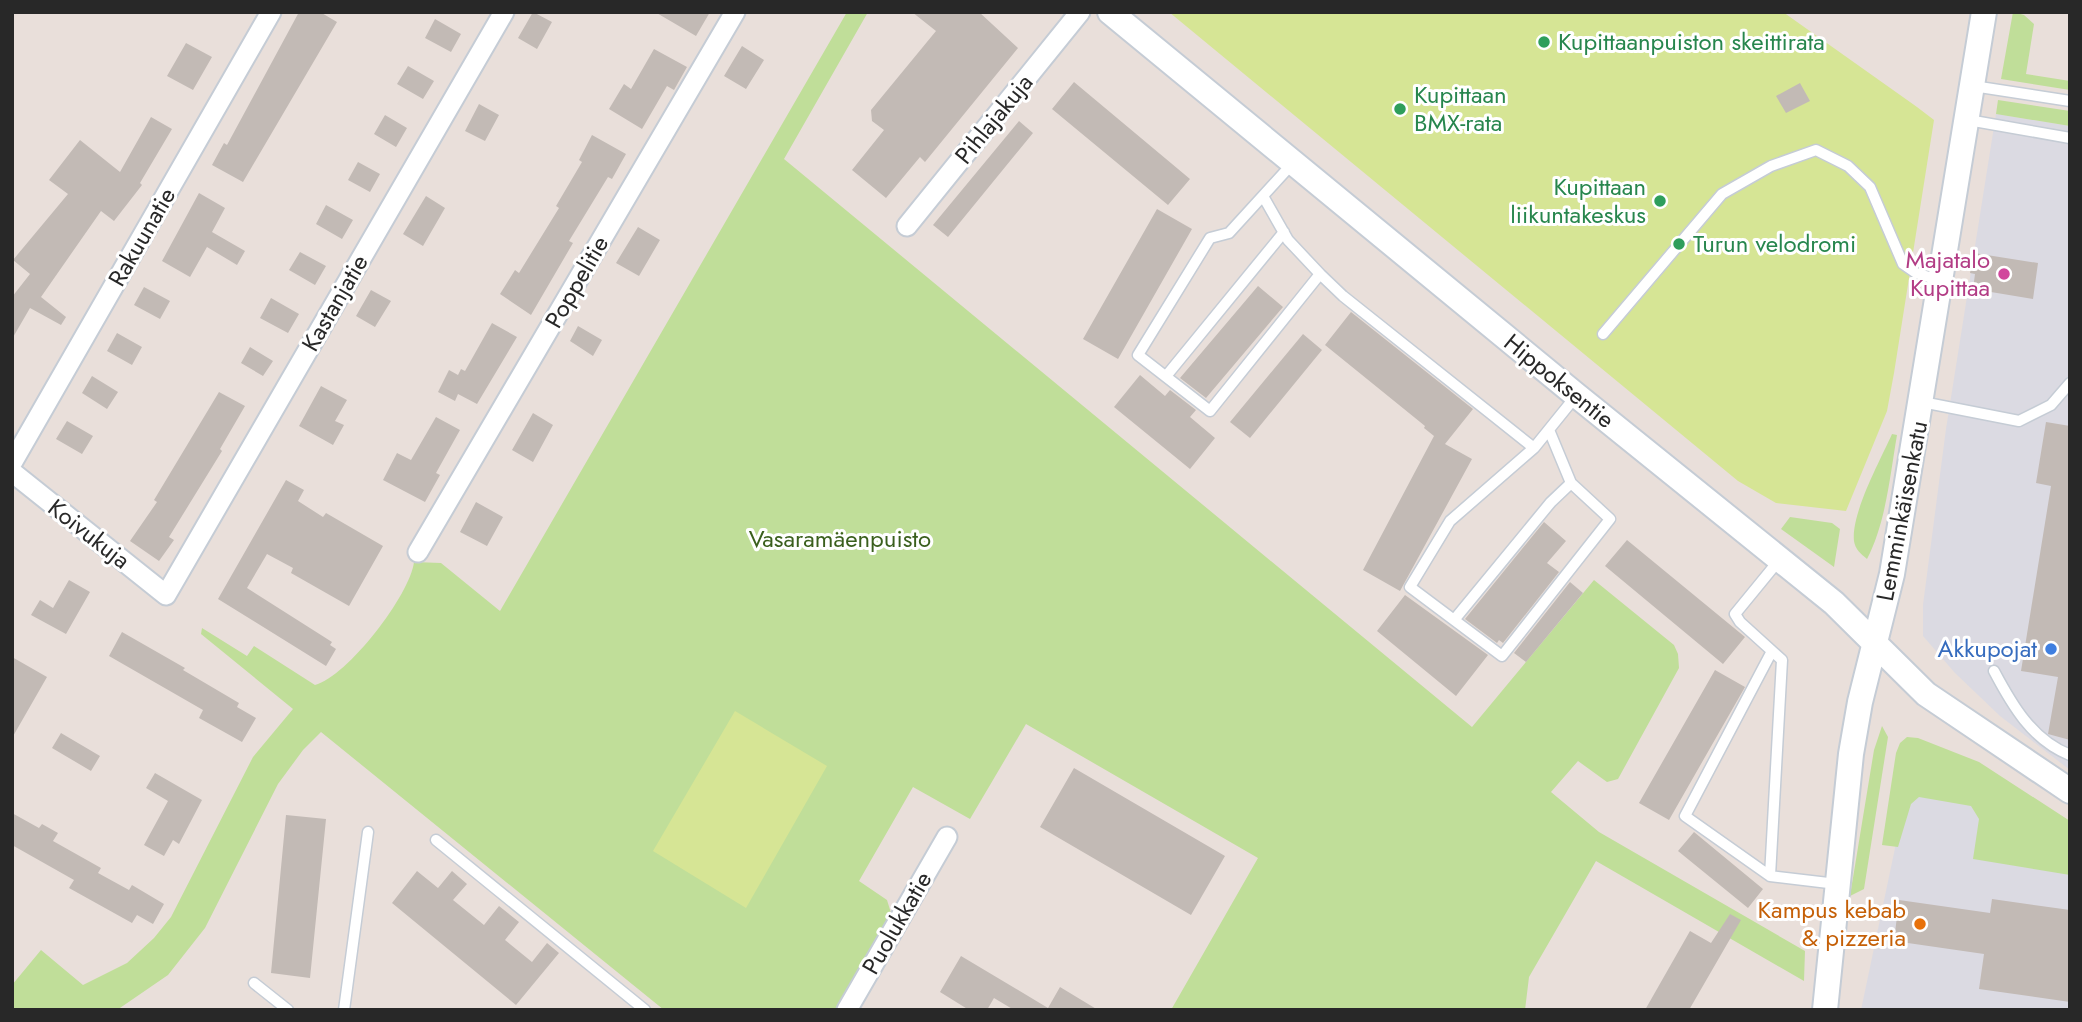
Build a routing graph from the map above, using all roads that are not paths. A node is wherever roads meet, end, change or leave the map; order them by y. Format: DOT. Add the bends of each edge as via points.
graph roads {
  1 [pos="271,12"];
  2 [pos="504,12"];
  3 [pos="735,12"];
  4 [pos="1080,12"];
  5 [pos="1110,12"];
  6 [pos="1984,12"];
  7 [pos="1972,86"];
  8 [pos="2070,101"];
  9 [pos="1967,120"];
  10 [pos="2070,138"];
  11 [pos="1292,164"];
  12 [pos="1263,196"];
  13 [pos="908,226"];
  14 [pos="1284,232"];
  15 [pos="1320,274"];
  16 [pos="1941,281"];
  17 [pos="1603,334"];
  18 [pos="1167,375"];
  19 [pos="2070,383"];
  20 [pos="1576,395"];
  21 [pos="1922,402"];
  22 [pos="1549,430"];
  23 [pos="1534,448"];
  24 [pos="12,463"];
  25 [pos="12,472"];
  26 [pos="1571,483"];
  27 [pos="418,552"];
  28 [pos="1780,559"];
  29 [pos="166,595"];
  30 [pos="1454,620"];
  31 [pos="1875,643"];
  32 [pos="1772,651"];
  33 [pos="1994,671"];
  34 [pos="2070,755"];
  35 [pos="2070,791"];
  36 [pos="368,832"];
  37 [pos="947,837"];
  38 [pos="436,840"];
  39 [pos="1770,876"];
  40 [pos="1838,884"];
  41 [pos="254,983"];
  42 [pos="288,1010"];
  43 [pos="344,1010"];
  44 [pos="645,1010"];
  45 [pos="847,1010"];
  46 [pos="1825,1010"];
  1 -- 24 [label="street, Rakuunatie"];
  2 -- 29 [label="street, Kastanjatie"];
  3 -- 27 [label="street, Poppelitie"];
  4 -- 13 [label="street, Pihlajakuja"];
  5 -- 11 [label="street, Hippoksentie"];
  6 -- 7 [label="street, Lemminkäisenkatu"];
  7 -- 8 [label="lane"];
  7 -- 9 [label="street, Lemminkäisenkatu"];
  9 -- 10 [label="lane"];
  9 -- 16 [label="street, Lemminkäisenkatu"];
  11 -- 12 [label="lane"];
  11 -- 20 [label="street, Hippoksentie"];
  12 -- 14 [label="lane"];
  12 -- 18 [label="lane" via="1229,233 1210,239 1138,355"];
  14 -- 15 [label="lane"];
  14 -- 18 [label="lane"];
  15 -- 18 [label="lane" via="1210,411"];
  15 -- 23 [label="lane"];
  16 -- 17 [label="lane" via="1903,264 1870,187 1847,166 1816,150 1771,166 1722,194"];
  16 -- 21 [label="street, Lemminkäisenkatu"];
  19 -- 21 [label="lane" via="2051,405 2019,421"];
  20 -- 22 [label="lane"];
  20 -- 28 [label="street, Hippoksentie"];
  21 -- 31 [label="street, Lemminkäisenkatu"];
  22 -- 23 [label="lane"];
  22 -- 26 [label="lane"];
  23 -- 30 [label="lane" via="1450,521 1410,587"];
  25 -- 29 [label="street, Koivukuja"];
  26 -- 30 [label="lane"];
  26 -- 30 [label="lane" via="1610,519 1502,656"];
  28 -- 31 [label="street, Hippoksentie"];
  28 -- 32 [label="lane" via="1735,614"];
  31 -- 35 [label="street, Hippoksentie" via="1926,694"];
  31 -- 40 [label="street, Lemminkäisenkatu" via="1851,754"];
  32 -- 39 [label="lane" via="1782,660"];
  32 -- 39 [label="lane" via="1685,816"];
  33 -- 34 [label="lane" via="2015,711 2057,750"];
  36 -- 43 [label="lane"];
  37 -- 45 [label="street, Puolukkatie"];
  38 -- 44 [label="lane"];
  39 -- 40 [label="lane"];
  40 -- 46 [label="street, Lemminkäisenkatu"];
  41 -- 42 [label="lane"];
}
